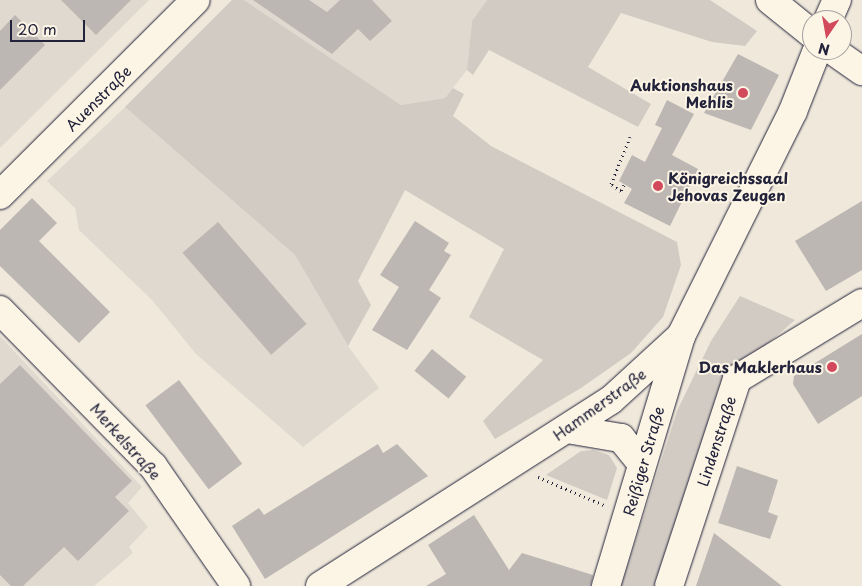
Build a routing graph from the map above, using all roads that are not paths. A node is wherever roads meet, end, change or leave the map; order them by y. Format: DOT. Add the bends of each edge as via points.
graph roads {
  1 [pos="196,0"];
  2 [pos="770,0"];
  3 [pos="802,26"];
  4 [pos="813,60"];
  5 [pos="846,60"];
  6 [pos="862,71"];
  7 [pos="0,195"];
  8 [pos="862,303"];
  9 [pos="0,310"];
  10 [pos="681,336"];
  11 [pos="567,429"];
  12 [pos="642,464"];
  13 [pos="236,586"];
  14 [pos="320,586"];
  15 [pos="606,586"];
  16 [pos="669,586"];
  1 -- 7 [label="street, Auenstraße"];
  2 -- 3 [label="street"];
  4 -- 10 [label="street, Hammerstraße" via="793,111"];
  5 -- 6 [label="street"];
  8 -- 16 [label="street, Lindenstraße" via="736,379"];
  9 -- 13 [label="street, Merkelstraße" via="153,466"];
  10 -- 11 [label="street, Hammerstraße" via="634,382"];
  10 -- 12 [label="street, Reißiger Straße"];
  11 -- 12 [label="street" via="621,438"];
  11 -- 14 [label="street, Hammerstraße"];
  12 -- 15 [label="street, Reißiger Straße"];
}
